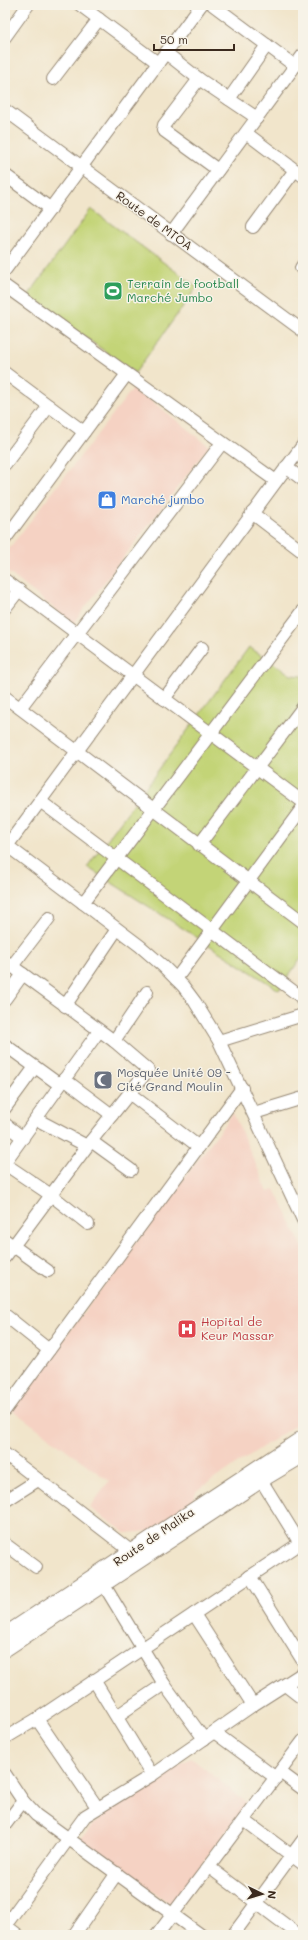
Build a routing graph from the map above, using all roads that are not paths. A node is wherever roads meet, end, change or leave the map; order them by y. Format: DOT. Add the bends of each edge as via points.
graph roads {
  1 [pos="28,5"];
  2 [pos="80,5"];
  3 [pos="201,5"];
  4 [pos="213,5"];
  5 [pos="99,19"];
  6 [pos="5,37"];
  7 [pos="267,45"];
  8 [pos="166,53"];
  9 [pos="303,55"];
  10 [pos="158,63"];
  11 [pos="295,66"];
  12 [pos="53,79"];
  13 [pos="199,79"];
  14 [pos="229,99"];
  15 [pos="5,110"];
  16 [pos="258,118"];
  17 [pos="246,133"];
  18 [pos="82,168"];
  19 [pos="218,170"];
  20 [pos="299,173"];
  21 [pos="5,175"];
  22 [pos="51,209"];
  23 [pos="253,227"];
  24 [pos="171,234"];
  25 [pos="10,254"];
  26 [pos="5,270"];
  27 [pos="5,286"];
  28 [pos="303,331"];
  29 [pos="127,374"];
  30 [pos="7,378"];
  31 [pos="49,406"];
  32 [pos="84,432"];
  33 [pos="222,443"];
  34 [pos="303,444"];
  35 [pos="5,464"];
  36 [pos="286,467"];
  37 [pos="303,480"];
  38 [pos="276,481"];
  39 [pos="252,513"];
  40 [pos="5,539"];
  41 [pos="303,552"];
  42 [pos="5,580"];
  43 [pos="19,590"];
  44 [pos="5,608"];
  45 [pos="303,611"];
  46 [pos="77,633"];
  47 [pos="202,648"];
  48 [pos="133,675"];
  49 [pos="5,697"];
  50 [pos="164,699"];
  51 [pos="303,707"];
  52 [pos="20,708"];
  53 [pos="211,733"];
  54 [pos="77,751"];
  55 [pos="257,768"];
  56 [pos="40,801"];
  57 [pos="303,802"];
  58 [pos="303,807"];
  59 [pos="153,810"];
  60 [pos="6,845"];
  61 [pos="199,845"];
  62 [pos="116,858"];
  63 [pos="248,882"];
  64 [pos="83,903"];
  65 [pos="49,918"];
  66 [pos="303,922"];
  67 [pos="117,929"];
  68 [pos="212,930"];
  69 [pos="9,964"];
  70 [pos="23,974"];
  71 [pos="176,979"];
  72 [pos="147,992"];
  73 [pos="5,999"];
  74 [pos="303,1002"];
  75 [pos="65,1006"];
  76 [pos="303,1015"];
  77 [pos="99,1030"];
  78 [pos="114,1041"];
  79 [pos="220,1041"];
  80 [pos="5,1045"];
  81 [pos="35,1067"];
  82 [pos="62,1082"];
  83 [pos="242,1088"];
  84 [pos="129,1093"];
  85 [pos="303,1098"];
  86 [pos="5,1108"];
  87 [pos="254,1112"];
  88 [pos="112,1115"];
  89 [pos="36,1119"];
  90 [pos="5,1124"];
  91 [pos="23,1138"];
  92 [pos="89,1144"];
  93 [pos="199,1147"];
  94 [pos="5,1163"];
  95 [pos="131,1170"];
  96 [pos="51,1195"];
  97 [pos="301,1212"];
  98 [pos="88,1224"];
  99 [pos="9,1243"];
  100 [pos="5,1257"];
  101 [pos="48,1271"];
  102 [pos="5,1316"];
  103 [pos="49,1350"];
  104 [pos="5,1410"];
  105 [pos="303,1438"];
  106 [pos="5,1454"];
  107 [pos="303,1455"];
  108 [pos="38,1480"];
  109 [pos="261,1480"];
  110 [pos="5,1501"];
  111 [pos="5,1544"];
  112 [pos="302,1544"];
  113 [pos="132,1552"];
  114 [pos="36,1567"];
  115 [pos="250,1576"];
  116 [pos="104,1585"];
  117 [pos="194,1614"];
  118 [pos="5,1635"];
  119 [pos="142,1648"];
  120 [pos="5,1649"];
  121 [pos="303,1661"];
  122 [pos="303,1673"];
  123 [pos="94,1680"];
  124 [pos="164,1684"];
  125 [pos="285,1685"];
  126 [pos="303,1699"];
  127 [pos="253,1705"];
  128 [pos="117,1716"];
  129 [pos="37,1719"];
  130 [pos="214,1732"];
  131 [pos="5,1738"];
  132 [pos="204,1739"];
  133 [pos="303,1741"];
  134 [pos="5,1774"];
  135 [pos="152,1775"];
  136 [pos="278,1775"];
  137 [pos="303,1789"];
  138 [pos="23,1801"];
  139 [pos="97,1808"];
  140 [pos="244,1820"];
  141 [pos="5,1825"];
  142 [pos="68,1838"];
  143 [pos="303,1840"];
  144 [pos="292,1856"];
  145 [pos="303,1864"];
  146 [pos="209,1868"];
  147 [pos="117,1873"];
  148 [pos="258,1904"];
  149 [pos="172,1914"];
  150 [pos="5,1925"];
  151 [pos="18,1935"];
  152 [pos="74,1935"];
  153 [pos="157,1935"];
  154 [pos="201,1935"];
  155 [pos="233,1935"];
  156 [pos="299,1935"];
  1 -- 6 [label="street"];
  2 -- 5 [label="street"];
  3 -- 8 [label="street"];
  4 -- 7 [label="street"];
  5 -- 10 [label="street"];
  5 -- 12 [label="street"];
  7 -- 11 [label="street"];
  7 -- 14 [label="street"];
  8 -- 10 [label="street"];
  8 -- 13 [label="street"];
  9 -- 11 [label="street"];
  10 -- 18 [label="street"];
  11 -- 16 [label="street"];
  13 -- 14 [label="street"];
  13 -- 19 [label="street" via="164,125 163,130"];
  14 -- 16 [label="street"];
  15 -- 18 [label="street, Route de MTOA"];
  16 -- 17 [label="street"];
  17 -- 19 [label="street"];
  17 -- 20 [label="street"];
  18 -- 22 [label="street"];
  18 -- 24 [label="street, Route de MTOA"];
  19 -- 24 [label="street"];
  20 -- 23 [label="street"];
  21 -- 22 [label="street"];
  22 -- 25 [label="street"];
  24 -- 28 [label="street, Route de MTOA"];
  25 -- 26 [label="street"];
  27 -- 29 [label="street"];
  29 -- 32 [label="street"];
  29 -- 33 [label="street"];
  30 -- 31 [label="street"];
  31 -- 32 [label="street"];
  31 -- 35 [label="street"];
  32 -- 40 [label="street"];
  33 -- 38 [label="street"];
  33 -- 46 [label="street"];
  34 -- 36 [label="street"];
  36 -- 37 [label="street"];
  36 -- 38 [label="street"];
  38 -- 39 [label="street"];
  39 -- 41 [label="street"];
  39 -- 48 [label="street"];
  42 -- 43 [label="street"];
  43 -- 44 [label="street"];
  43 -- 46 [label="street"];
  45 -- 53 [label="street"];
  46 -- 48 [label="street"];
  46 -- 52 [label="street"];
  47 -- 50 [label="street"];
  48 -- 50 [label="street"];
  48 -- 54 [label="street"];
  49 -- 52 [label="street"];
  50 -- 53 [label="street"];
  51 -- 55 [label="street"];
  52 -- 54 [label="street"];
  53 -- 55 [label="street"];
  53 -- 59 [label="street"];
  54 -- 56 [label="street"];
  54 -- 59 [label="street"];
  55 -- 57 [label="street"];
  55 -- 61 [label="street"];
  56 -- 60 [label="street"];
  56 -- 62 [label="street"];
  58 -- 63 [label="street"];
  59 -- 61 [label="street"];
  59 -- 62 [label="street"];
  60 -- 64 [label="street"];
  61 -- 63 [label="street"];
  62 -- 64 [label="street"];
  62 -- 68 [label="street"];
  63 -- 66 [label="street"];
  63 -- 68 [label="street"];
  64 -- 67 [label="street"];
  65 -- 69 [label="street"];
  67 -- 71 [label="street"];
  67 -- 75 [label="street"];
  68 -- 71 [label="street"];
  68 -- 74 [label="street" via="301,997"];
  69 -- 70 [label="street"];
  70 -- 73 [label="street"];
  70 -- 75 [label="street"];
  71 -- 79 [label="street" via="196,1002"];
  72 -- 78 [label="street"];
  75 -- 77 [label="street"];
  76 -- 79 [label="street"];
  77 -- 78 [label="street"];
  77 -- 82 [label="street"];
  78 -- 84 [label="street" via="148,1070"];
  79 -- 83 [label="street"];
  80 -- 81 [label="street"];
  81 -- 82 [label="street"];
  81 -- 86 [label="street"];
  82 -- 88 [label="street"];
  82 -- 89 [label="street"];
  83 -- 87 [label="street"];
  83 -- 93 [label="street"];
  84 -- 88 [label="street"];
  84 -- 93 [label="street"];
  85 -- 87 [label="street"];
  87 -- 97 [label="street"];
  88 -- 92 [label="street"];
  89 -- 91 [label="street"];
  89 -- 92 [label="street"];
  90 -- 91 [label="street"];
  91 -- 94 [label="street"];
  92 -- 95 [label="street"];
  92 -- 96 [label="street"];
  93 -- 103 [label="street"];
  94 -- 96 [label="street"];
  96 -- 98 [label="street"];
  96 -- 99 [label="street"];
  99 -- 100 [label="street"];
  99 -- 101 [label="street"];
  102 -- 103 [label="street"];
  103 -- 104 [label="street"];
  105 -- 113 [label="main road, Route de Malika"];
  106 -- 108 [label="street"];
  107 -- 109 [label="main road, Route de Malika"];
  108 -- 110 [label="street"];
  108 -- 113 [label="street"];
  109 -- 112 [label="street"];
  109 -- 116 [label="main road, Route de Malika"];
  111 -- 114 [label="street"];
  112 -- 115 [label="street"];
  113 -- 118 [label="main road, Route de Malika"];
  115 -- 117 [label="street"];
  115 -- 121 [label="street"];
  116 -- 119 [label="street"];
  116 -- 120 [label="main road, Route de Malika"];
  117 -- 119 [label="street"];
  117 -- 127 [label="street"];
  119 -- 123 [label="street"];
  119 -- 124 [label="street"];
  122 -- 125 [label="street"];
  123 -- 128 [label="street"];
  123 -- 129 [label="street"];
  124 -- 128 [label="street"];
  124 -- 132 [label="street"];
  125 -- 126 [label="street"];
  125 -- 127 [label="street"];
  127 -- 130 [label="street"];
  128 -- 135 [label="street"];
  129 -- 131 [label="street"];
  129 -- 139 [label="street"];
  130 -- 132 [label="street"];
  130 -- 136 [label="street"];
  132 -- 135 [label="street"];
  133 -- 136 [label="street"];
  134 -- 138 [label="street"];
  135 -- 139 [label="street"];
  136 -- 137 [label="street"];
  136 -- 140 [label="street"];
  138 -- 141 [label="street"];
  138 -- 142 [label="street" via="36,1815"];
  139 -- 142 [label="street" via="85,1816"];
  140 -- 144 [label="street"];
  140 -- 146 [label="street"];
  142 -- 147 [label="street"];
  142 -- 150 [label="street"];
  143 -- 144 [label="street"];
  144 -- 145 [label="street"];
  144 -- 148 [label="street"];
  146 -- 148 [label="street"];
  146 -- 149 [label="street"];
  147 -- 149 [label="street"];
  147 -- 152 [label="street"];
  148 -- 155 [label="street"];
  148 -- 156 [label="street"];
  149 -- 153 [label="street"];
  149 -- 154 [label="street"];
  150 -- 151 [label="street"];
}
